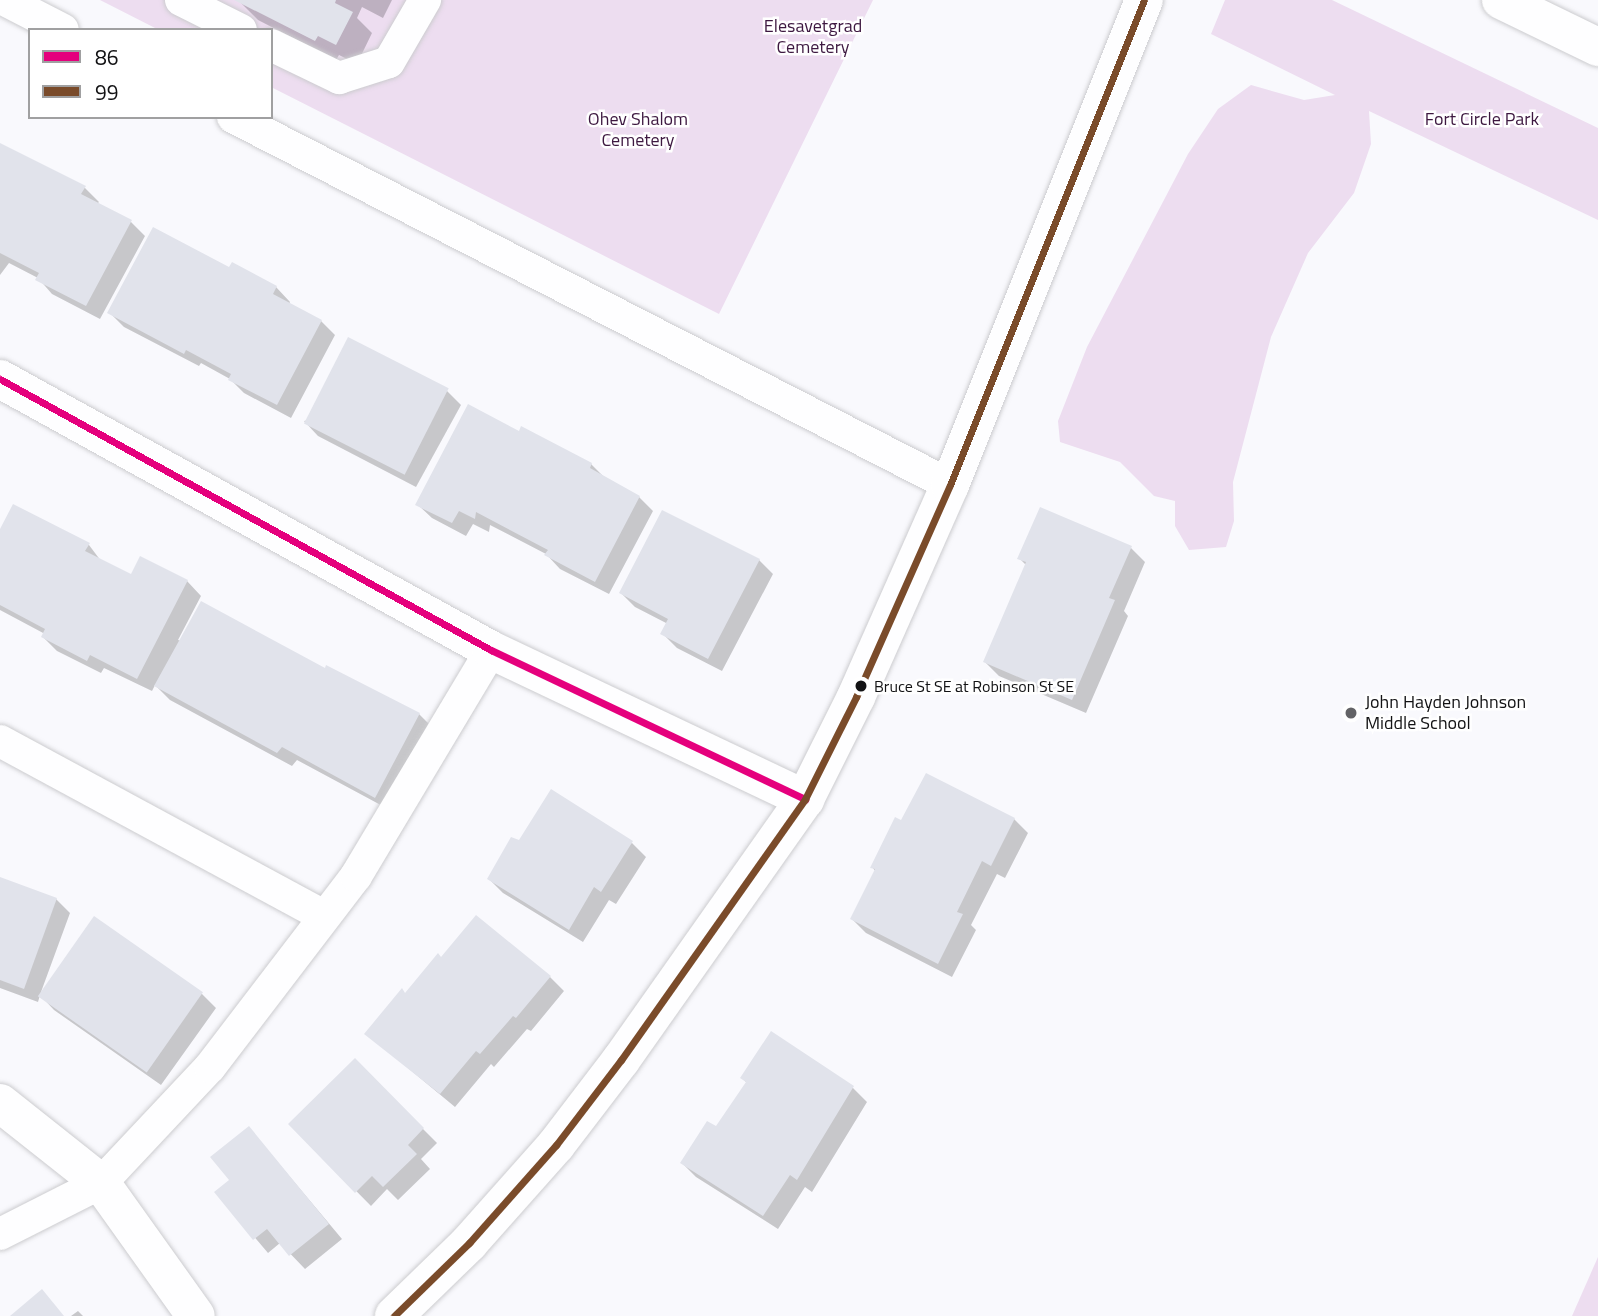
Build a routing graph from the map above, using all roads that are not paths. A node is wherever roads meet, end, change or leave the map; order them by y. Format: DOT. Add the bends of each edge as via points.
graph roads {
  1 [pos="5,0"];
  2 [pos="181,0"];
  3 [pos="425,0"];
  4 [pos="1144,0"];
  5 [pos="1501,0"];
  6 [pos="58,28"];
  7 [pos="237,28"];
  8 [pos="273,46"];
  9 [pos="1598,47"];
  10 [pos="237,119"];
  11 [pos="0,379"];
  12 [pos="950,485"];
  13 [pos="491,650"];
  14 [pos="0,741"];
  15 [pos="805,799"];
  16 [pos="323,916"];
  17 [pos="0,1103"];
  18 [pos="101,1183"];
  19 [pos="0,1234"];
  20 [pos="196,1316"];
  21 [pos="394,1316"];
  1 -- 6 [label="lane"];
  2 -- 7 [label="lane"];
  3 -- 8 [label="lane" via="390,62 339,78"];
  4 -- 12 [label="street"];
  5 -- 9 [label="street"];
  10 -- 12 [label="lane"];
  11 -- 13 [label="street"];
  12 -- 15 [label="street" via="856,697"];
  13 -- 15 [label="street"];
  13 -- 16 [label="lane" via="356,876"];
  14 -- 16 [label="lane"];
  15 -- 21 [label="street" via="621,1060 556,1144 469,1243"];
  16 -- 18 [label="lane" via="211,1067"];
  17 -- 18 [label="street"];
  18 -- 19 [label="lane"];
  18 -- 20 [label="street"];
}
